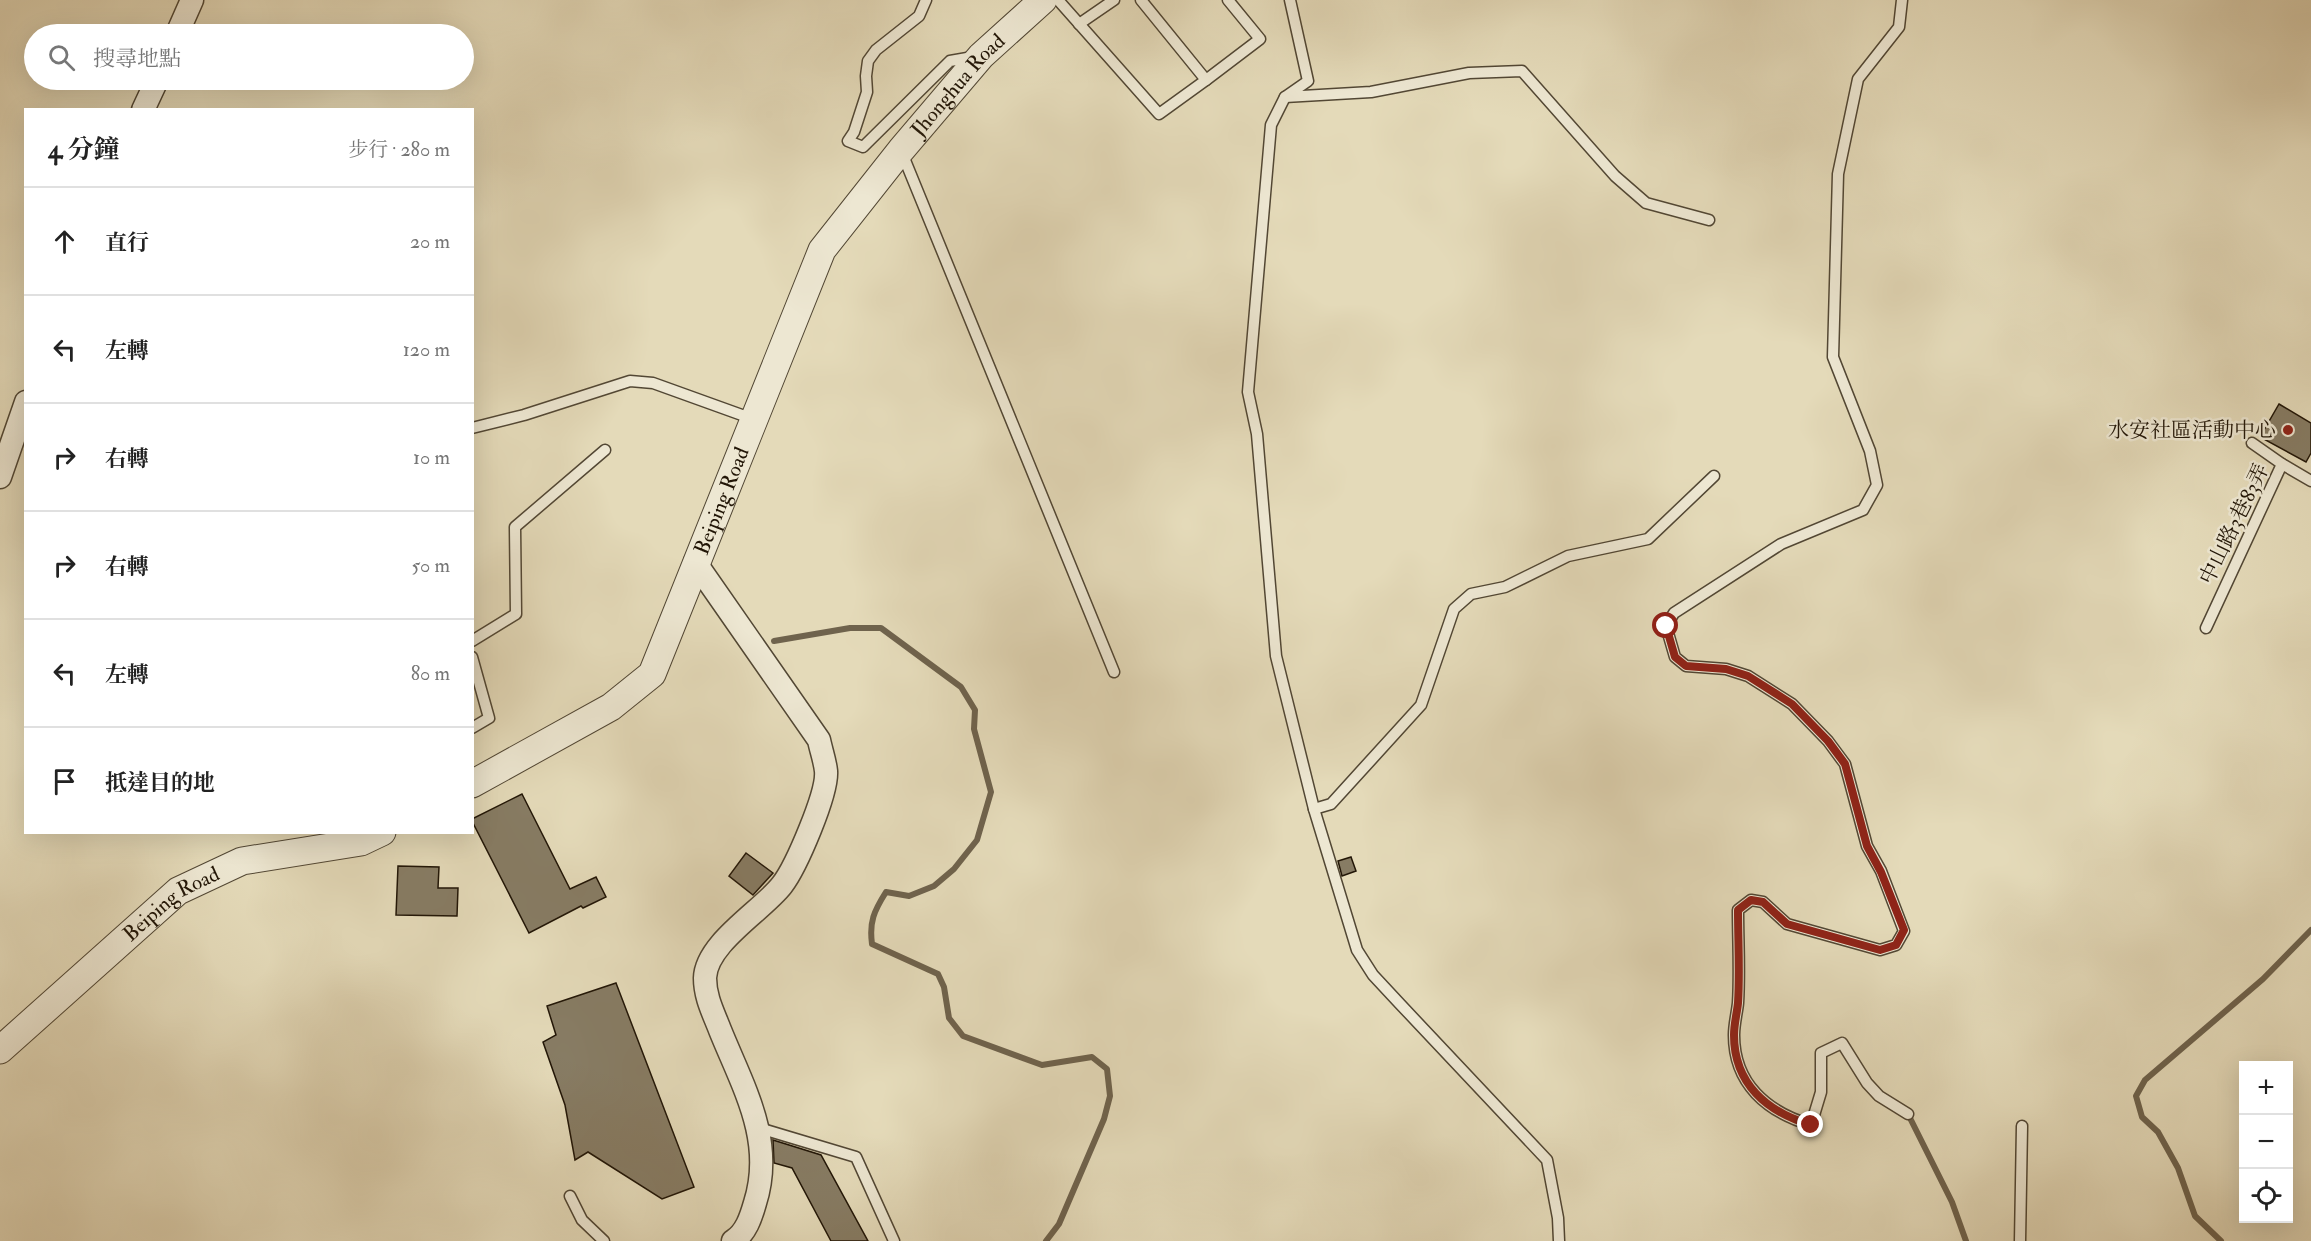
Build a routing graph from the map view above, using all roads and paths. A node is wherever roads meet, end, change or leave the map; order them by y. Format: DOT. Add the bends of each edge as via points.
graph roads {
  1 [pos="192,0"];
  2 [pos="927,0"];
  3 [pos="1043,0"];
  4 [pos="1058,0"];
  5 [pos="1114,0"];
  6 [pos="1141,0"];
  7 [pos="1228,0"];
  8 [pos="1290,0"];
  9 [pos="1902,0"];
  10 [pos="181,24"];
  11 [pos="1080,24"];
  12 [pos="981,56"];
  13 [pos="1206,80"];
  14 [pos="153,90"];
  15 [pos="1285,97"];
  16 [pos="144,108"];
  17 [pos="901,150"];
  18 [pos="1709,220"];
  19 [pos="24,408"];
  20 [pos="754,419"];
  21 [pos="474,428"];
  22 [pos="2252,443"];
  23 [pos="605,450"];
  24 [pos="2282,464"];
  25 [pos="1714,476"];
  26 [pos="0,477"];
  27 [pos="2311,481"];
  28 [pos="695,562"];
  29 [pos="2206,628"];
  30 [pos="474,640"];
  31 [pos="474,664"];
  32 [pos="1114,672"];
  33 [pos="474,727"];
  34 [pos="474,783"];
  35 [pos="1314,809"];
  36 [pos="367,836"];
  37 [pos="0,1050"];
  38 [pos="1908,1114"];
  39 [pos="2022,1126"];
  40 [pos="759,1128"];
  41 [pos="570,1196"];
  42 [pos="604,1241"];
  43 [pos="733,1241"];
  44 [pos="894,1241"];
  45 [pos="1559,1241"];
  46 [pos="2020,1241"];
  1 -- 10 [label="street"];
  2 -- 12 [label="lane" via="919,16 868,61 867,92 848,141 863,147 951,61"];
  3 -- 12 [label="street, Jhonghua Road"];
  4 -- 11 [label="lane"];
  5 -- 11 [label="lane"];
  6 -- 13 [label="lane"];
  7 -- 13 [label="lane" via="1260,39"];
  8 -- 15 [label="lane" via="1308,81"];
  9 -- 38 [label="lane" via="1899,27 1858,79 1838,174 1833,357 1870,451 1877,485 1863,510 1781,544 1674,613 1666,626 1675,657 1686,666 1726,669 1748,676 1792,704 1828,741 1845,764 1867,846 1904,930 1896,945 1880,950 1787,924 1763,902 1751,900 1738,910 1734,1035 1738,1065 1762,1102 1790,1119 1811,1125 1821,1092 1821,1053 1842,1043 1879,1096"];
  11 -- 13 [label="lane" via="1159,114"];
  12 -- 17 [label="street, Jhonghua Road"];
  14 -- 16 [label="street"];
  15 -- 18 [label="lane" via="1371,92 1469,73 1522,71 1615,176 1646,203"];
  15 -- 35 [label="lane" via="1271,125 1248,392 1257,434 1276,656"];
  17 -- 20 [label="street, Beiping Road" via="822,249"];
  17 -- 32 [label="lane"];
  19 -- 26 [label="street"];
  20 -- 21 [label="lane" via="653,383 630,381"];
  20 -- 28 [label="street, Beiping Road"];
  22 -- 24 [label="lane"];
  23 -- 30 [label="lane" via="515,527 516,614"];
  24 -- 27 [label="lane, 中山路3巷83弄"];
  24 -- 29 [label="lane, 中山路3巷83弄"];
  25 -- 35 [label="lane" via="1648,539 1568,556 1505,586 1471,594 1454,609 1421,705 1331,804"];
  28 -- 34 [label="street, Beiping Road" via="652,674 611,707"];
  28 -- 40 [label="street" via="819,740 826,773 824,795 782,884 741,922 715,953 705,974 708,1001"];
  31 -- 33 [label="lane" via="489,718"];
  35 -- 45 [label="lane" via="1357,950 1400,1005 1546,1160"];
  36 -- 37 [label="street, Beiping Road" via="242,861 178,891"];
  39 -- 46 [label="lane"];
  40 -- 43 [label="street" via="763,1159 760,1188 742,1235"];
  40 -- 44 [label="lane" via="856,1157"];
  41 -- 42 [label="lane" via="582,1220"];
}
